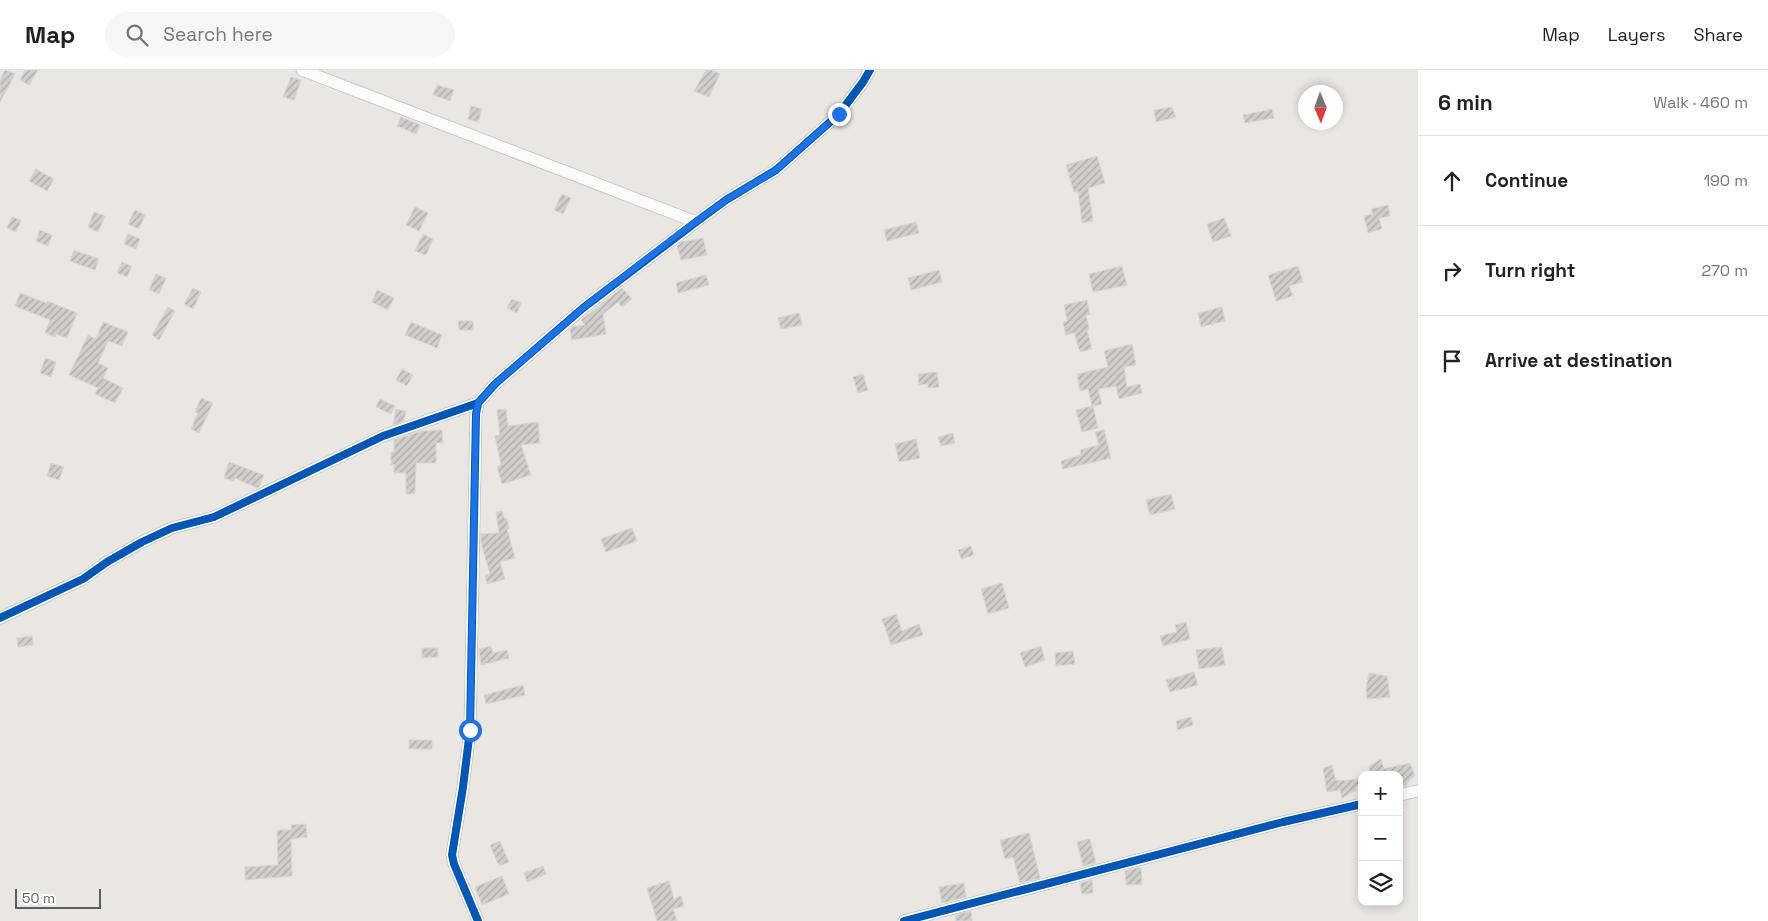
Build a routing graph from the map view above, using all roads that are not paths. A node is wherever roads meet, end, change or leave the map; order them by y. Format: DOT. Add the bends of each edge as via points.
graph roads {
  1 [pos="302,70"];
  2 [pos="870,70"];
  3 [pos="696,222"];
  4 [pos="478,403"];
  5 [pos="0,618"];
  6 [pos="1418,791"];
  7 [pos="1403,794"];
  8 [pos="1358,805"];
  9 [pos="478,921"];
  10 [pos="904,921"];
  1 -- 3 [label="street"];
  2 -- 3 [label="street" via="839,114 776,170"];
  3 -- 4 [label="street" via="583,308 495,384"];
  4 -- 5 [label="street" via="383,436 214,517 172,528 133,547 83,579"];
  4 -- 9 [label="street" via="470,730 452,854"];
  6 -- 7 [label="street"];
  8 -- 10 [label="street"];
}
